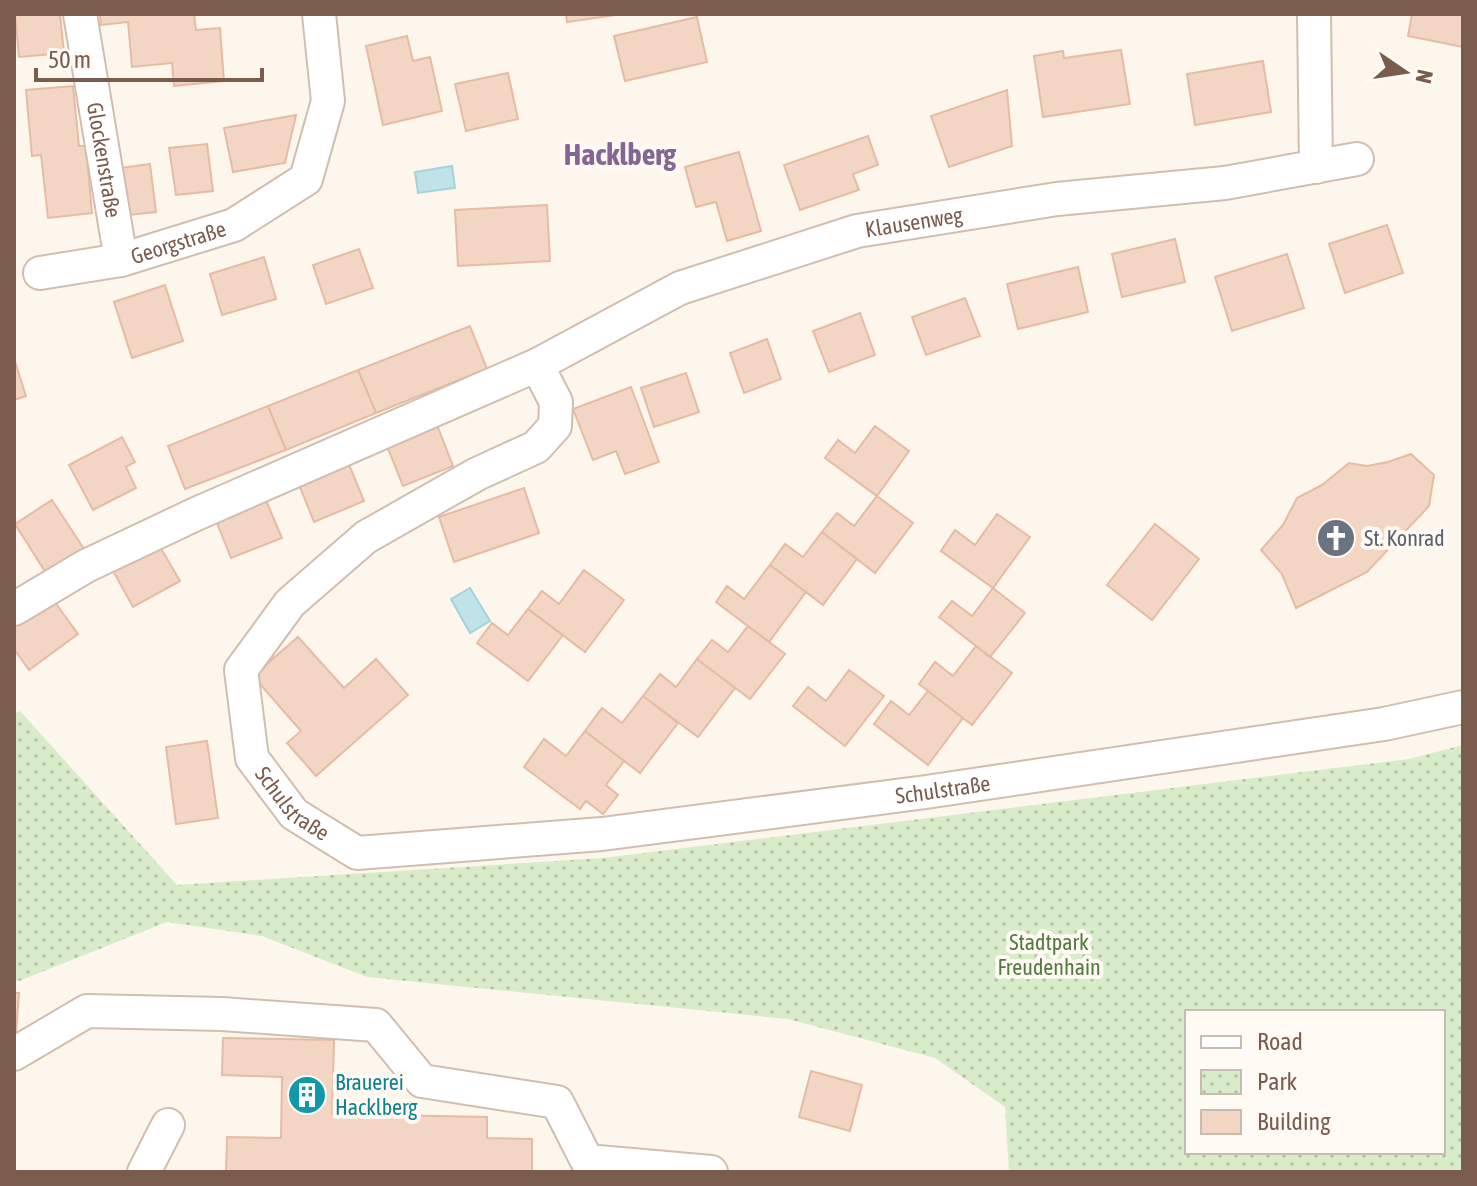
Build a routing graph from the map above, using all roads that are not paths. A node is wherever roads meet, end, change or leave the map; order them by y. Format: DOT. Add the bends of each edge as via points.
graph roads {
  1 [pos="80,14"];
  2 [pos="319,14"];
  3 [pos="1314,14"];
  4 [pos="1357,159"];
  5 [pos="1316,167"];
  6 [pos="121,260"];
  7 [pos="40,273"];
  8 [pos="537,365"];
  9 [pos="14,609"];
  10 [pos="1463,707"];
  11 [pos="14,1054"];
  12 [pos="168,1125"];
  13 [pos="144,1172"];
  14 [pos="711,1172"];
  1 -- 6 [label="street, Glockenstraße"];
  2 -- 6 [label="street, Georgstraße" via="328,101 306,179 234,225"];
  3 -- 5 [label="street"];
  4 -- 5 [label="street, Klausenweg"];
  5 -- 8 [label="street, Klausenweg" via="1225,183 1057,199 857,231 680,288"];
  6 -- 7 [label="street, Georgstraße"];
  8 -- 9 [label="street" via="196,514 86,566"];
  8 -- 10 [label="street, Schulstraße" via="556,402 555,426 536,447 366,537 290,603 241,670 252,758 294,814 357,853 602,834 926,792 1384,724"];
  11 -- 14 [label="street" via="87,1011 376,1025 422,1081 557,1102 587,1161"];
  12 -- 13 [label="street"];
}
